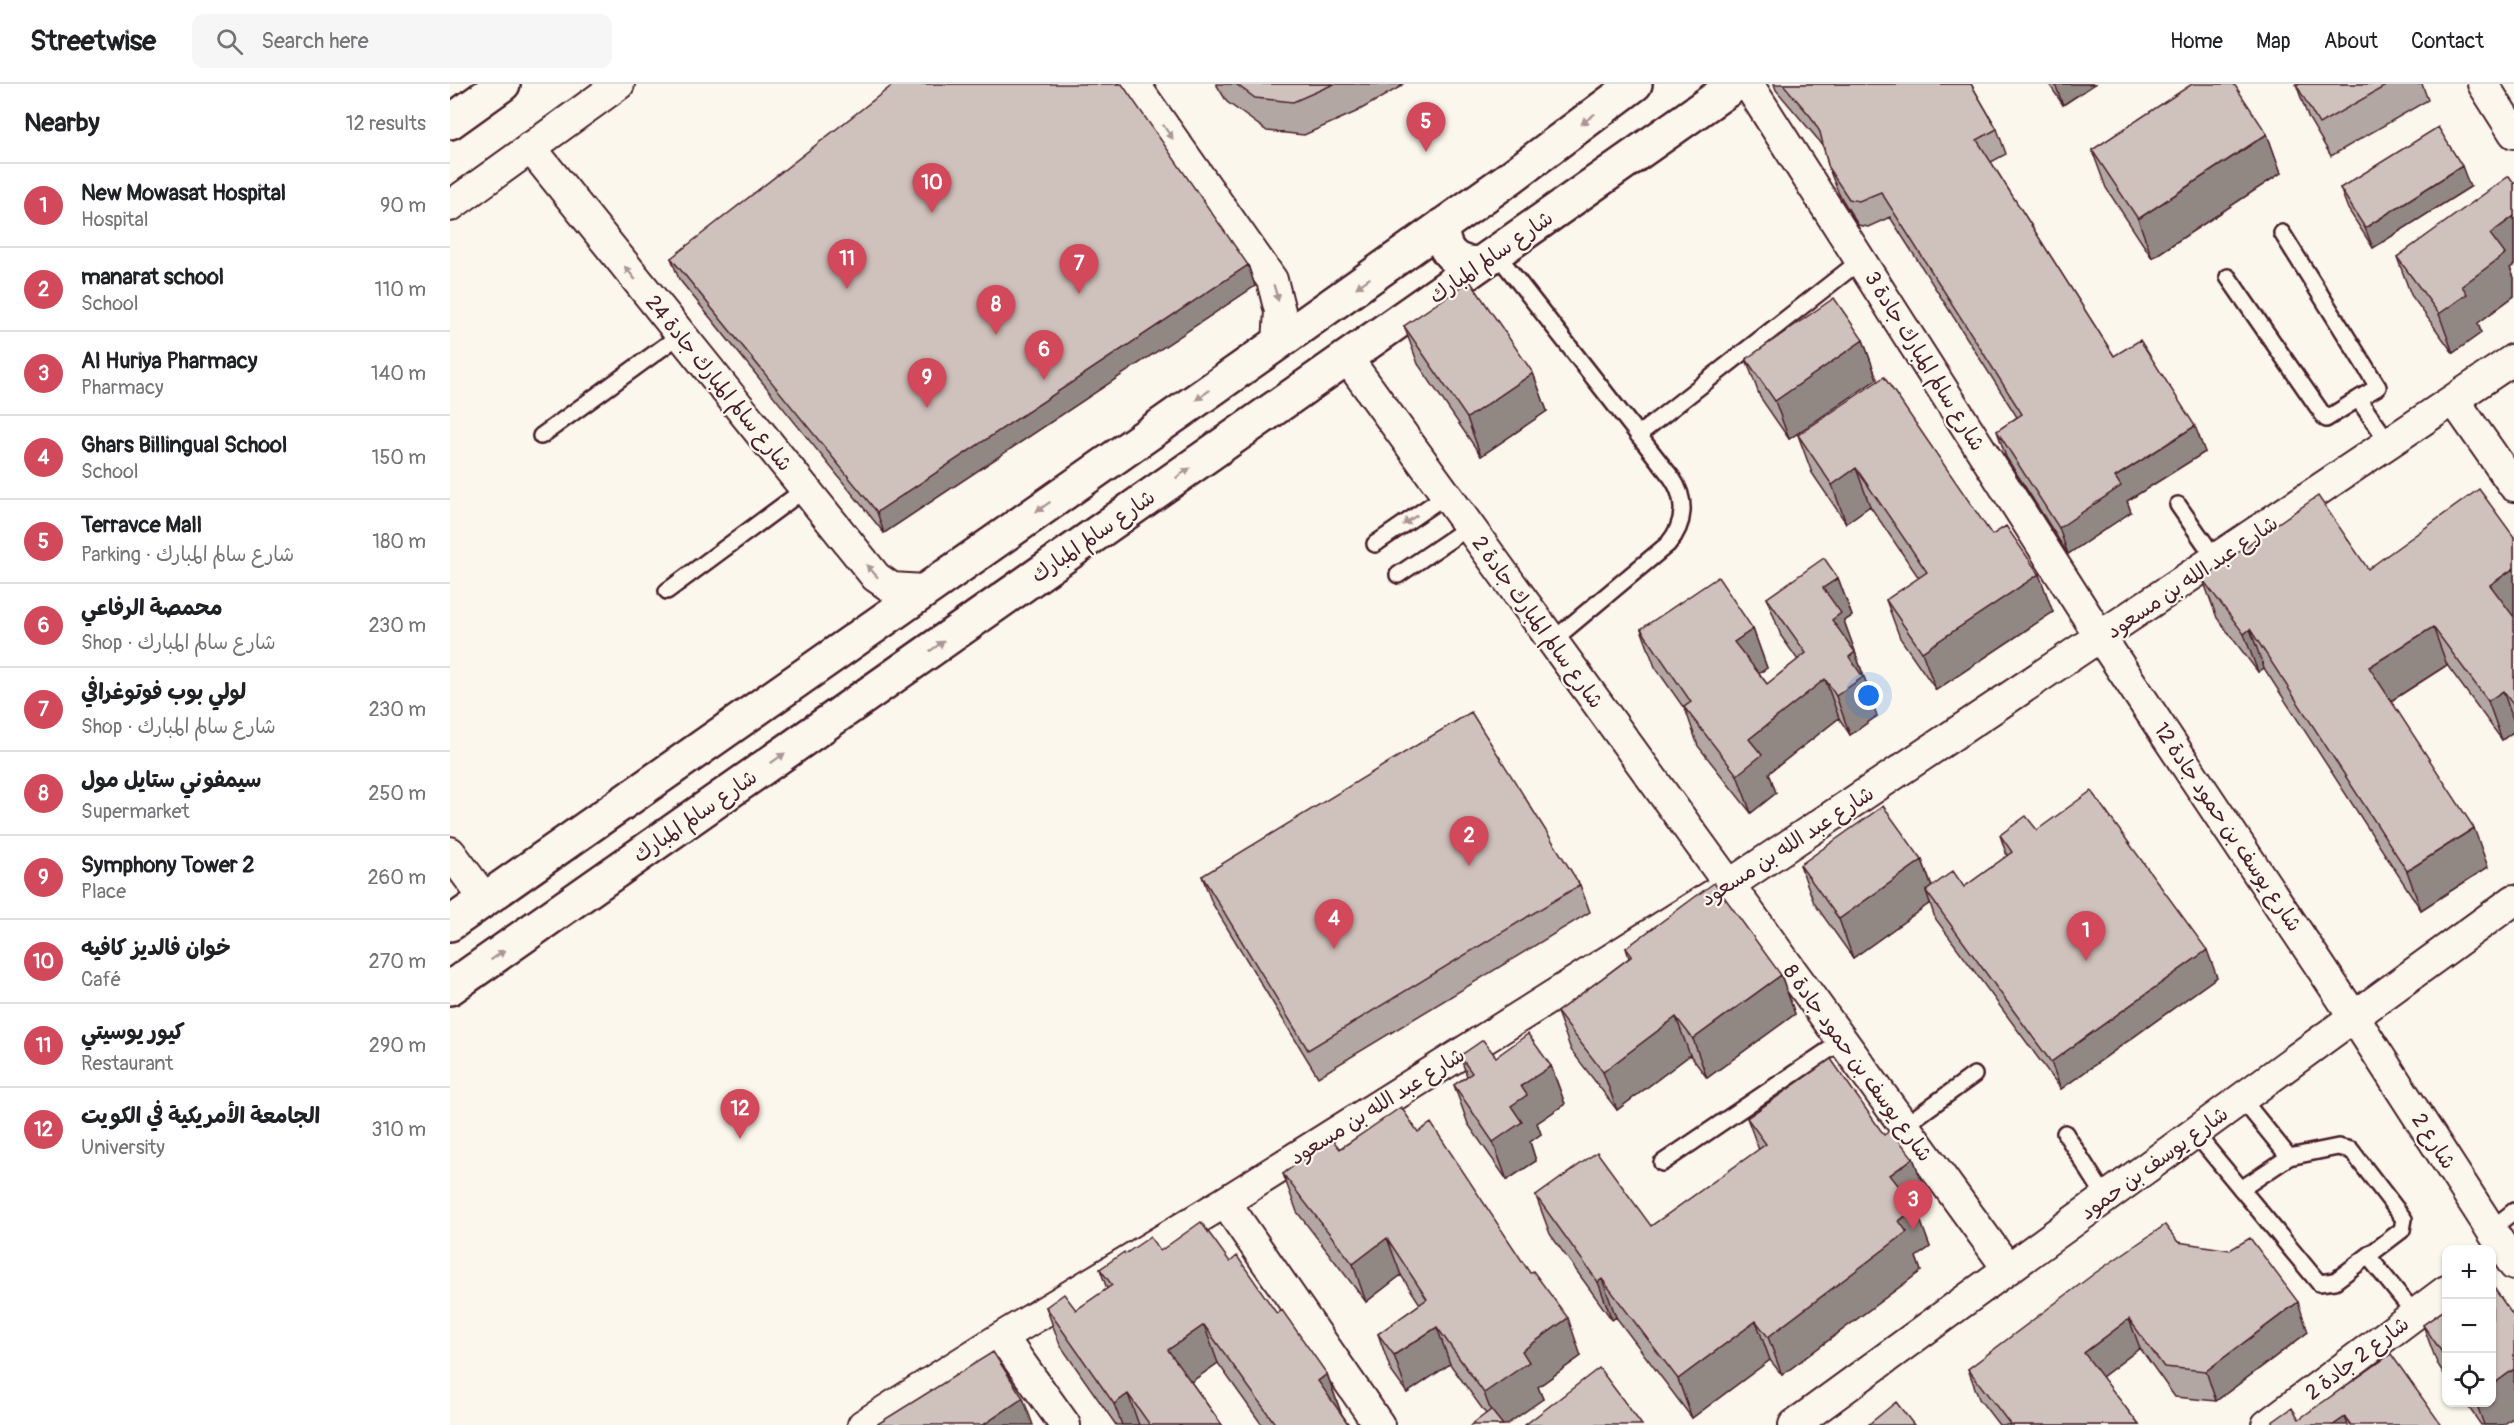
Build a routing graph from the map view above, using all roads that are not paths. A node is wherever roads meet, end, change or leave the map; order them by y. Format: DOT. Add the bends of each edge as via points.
graph roads {
  1 [pos="503,84"];
  2 [pos="619,84"];
  3 [pos="1134,84"];
  4 [pos="1635,84"];
  5 [pos="1736,84"];
  6 [pos="1748,84"];
  7 [pos="2483,84"];
  8 [pos="450,122"];
  9 [pos="2514,133"];
  10 [pos="530,147"];
  11 [pos="450,206"];
  12 [pos="1443,225"];
  13 [pos="2282,233"];
  14 [pos="1488,258"];
  15 [pos="1861,260"];
  16 [pos="1390,263"];
  17 [pos="2228,277"];
  18 [pos="1420,307"];
  19 [pos="680,335"];
  20 [pos="1278,343"];
  21 [pos="1347,358"];
  22 [pos="2514,359"];
  23 [pos="2358,399"];
  24 [pos="2454,400"];
  25 [pos="1638,435"];
  26 [pos="541,436"];
  27 [pos="2390,444"];
  28 [pos="2514,486"];
  29 [pos="805,489"];
  30 [pos="1446,495"];
  31 [pos="2178,505"];
  32 [pos="1469,527"];
  33 [pos="1374,544"];
  34 [pos="2217,561"];
  35 [pos="1398,575"];
  36 [pos="924,590"];
  37 [pos="667,591"];
  38 [pos="2101,638"];
  39 [pos="1552,641"];
  40 [pos="450,852"];
  41 [pos="1729,885"];
  42 [pos="2514,900"];
  43 [pos="464,909"];
  44 [pos="450,988"];
  45 [pos="2355,1017"];
  46 [pos="1842,1041"];
  47 [pos="1974,1074"];
  48 [pos="2242,1099"];
  49 [pos="1904,1126"];
  50 [pos="2065,1133"];
  51 [pos="2195,1133"];
  52 [pos="2289,1157"];
  53 [pos="1662,1163"];
  54 [pos="2241,1189"];
  55 [pos="2106,1198"];
  56 [pos="1225,1202"];
  57 [pos="2514,1211"];
  58 [pos="2500,1251"];
  59 [pos="2368,1256"];
  60 [pos="2008,1269"];
  61 [pos="2442,1294"];
  62 [pos="2415,1314"];
  63 [pos="1002,1337"];
  64 [pos="863,1425"];
  65 [pos="1065,1425"];
  66 [pos="1379,1425"];
  67 [pos="1794,1425"];
  68 [pos="2267,1425"];
  1 -- 8 [label="main road"];
  2 -- 10 [label="street"];
  3 -- 20 [label="street, one-way" via="1272,280 1280,311"];
  4 -- 12 [label="main road, one-way"];
  5 -- 14 [label="main road, شارع سالم المبارك"];
  6 -- 15 [label="street, شارع سالم المبارك جادة 3"];
  7 -- 9 [label="street"];
  10 -- 11 [label="street"];
  19 -- 10 [label="street, شارع سالم المبارك جادة 24, one-way"];
  12 -- 14 [label="main road" via="1444,246 1450,255 1470,265"];
  12 -- 16 [label="main road"];
  13 -- 23 [label="lane" via="2378,387"];
  14 -- 18 [label="main road, شارع سالم المبارك"];
  14 -- 25 [label="lane"];
  15 -- 25 [label="lane"];
  15 -- 38 [label="street, شارع سالم المبارك جادة 3"];
  16 -- 18 [label="main road" via="1413,272 1420,283"];
  16 -- 20 [label="main road, one-way"];
  17 -- 23 [label="lane" via="2326,419"];
  18 -- 21 [label="main road, شارع سالم المبارك"];
  19 -- 26 [label="lane"];
  19 -- 29 [label="street, شارع سالم المبارك جادة 24"];
  20 -- 36 [label="main road, one-way"];
  21 -- 30 [label="street, شارع سالم المبارك جادة 2"];
  44 -- 21 [label="main road, شارع سالم المبارك, one-way"];
  22 -- 24 [label="street, شارع عبد الله بن مسعود"];
  23 -- 27 [label="lane"];
  24 -- 27 [label="street, شارع عبد الله بن مسعود"];
  24 -- 28 [label="street"];
  25 -- 39 [label="lane" via="1678,487 1683,507 1679,528 1668,544"];
  27 -- 34 [label="street, شارع عبد الله بن مسعود"];
  36 -- 29 [label="street, شارع سالم المبارك جادة 24, one-way" via="892,588 876,577"];
  29 -- 37 [label="lane"];
  30 -- 32 [label="street, شارع سالم المبارك جادة 2"];
  30 -- 33 [label="lane, one-way"];
  31 -- 34 [label="lane"];
  32 -- 35 [label="lane"];
  32 -- 39 [label="street, شارع سالم المبارك جادة 2"];
  34 -- 38 [label="street, شارع عبد الله بن مسعود"];
  36 -- 43 [label="main road"];
  38 -- 41 [label="street, شارع عبد الله بن مسعود"];
  38 -- 45 [label="street, شارع يوسف بن حمود جادة 12"];
  39 -- 41 [label="street, شارع سالم المبارك جادة 2"];
  40 -- 43 [label="street"];
  41 -- 46 [label="street, شارع يوسف بن حمود جادة 8"];
  41 -- 56 [label="street, شارع عبد الله بن مسعود"];
  42 -- 45 [label="street, شارع يوسف بن حمود"];
  45 -- 48 [label="street, شارع يوسف بن حمود"];
  45 -- 58 [label="street, شارع 2"];
  46 -- 49 [label="street, شارع يوسف بن حمود جادة 8"];
  46 -- 53 [label="lane"];
  47 -- 49 [label="lane"];
  48 -- 51 [label="street, شارع يوسف بن حمود"];
  48 -- 52 [label="lane"];
  49 -- 60 [label="street, شارع يوسف بن حمود جادة 8"];
  50 -- 55 [label="lane"];
  51 -- 54 [label="lane"];
  51 -- 55 [label="street, شارع يوسف بن حمود"];
  52 -- 54 [label="lane"];
  52 -- 59 [label="lane" via="2338,1147 2351,1150 2400,1210 2404,1219 2402,1230"];
  54 -- 59 [label="lane" via="2319,1283 2335,1281"];
  55 -- 60 [label="street, شارع يوسف بن حمود"];
  56 -- 63 [label="street, شارع عبد الله بن مسعود"];
  56 -- 66 [label="street"];
  57 -- 58 [label="lane"];
  59 -- 62 [label="lane"];
  60 -- 67 [label="street, شارع يوسف بن حمود"];
  61 -- 62 [label="street, شارع 2 جادة 2"];
  62 -- 68 [label="street, شارع 2 جادة 2"];
  63 -- 64 [label="street, شارع عبد الله بن مسعود"];
  63 -- 65 [label="street"];
}
